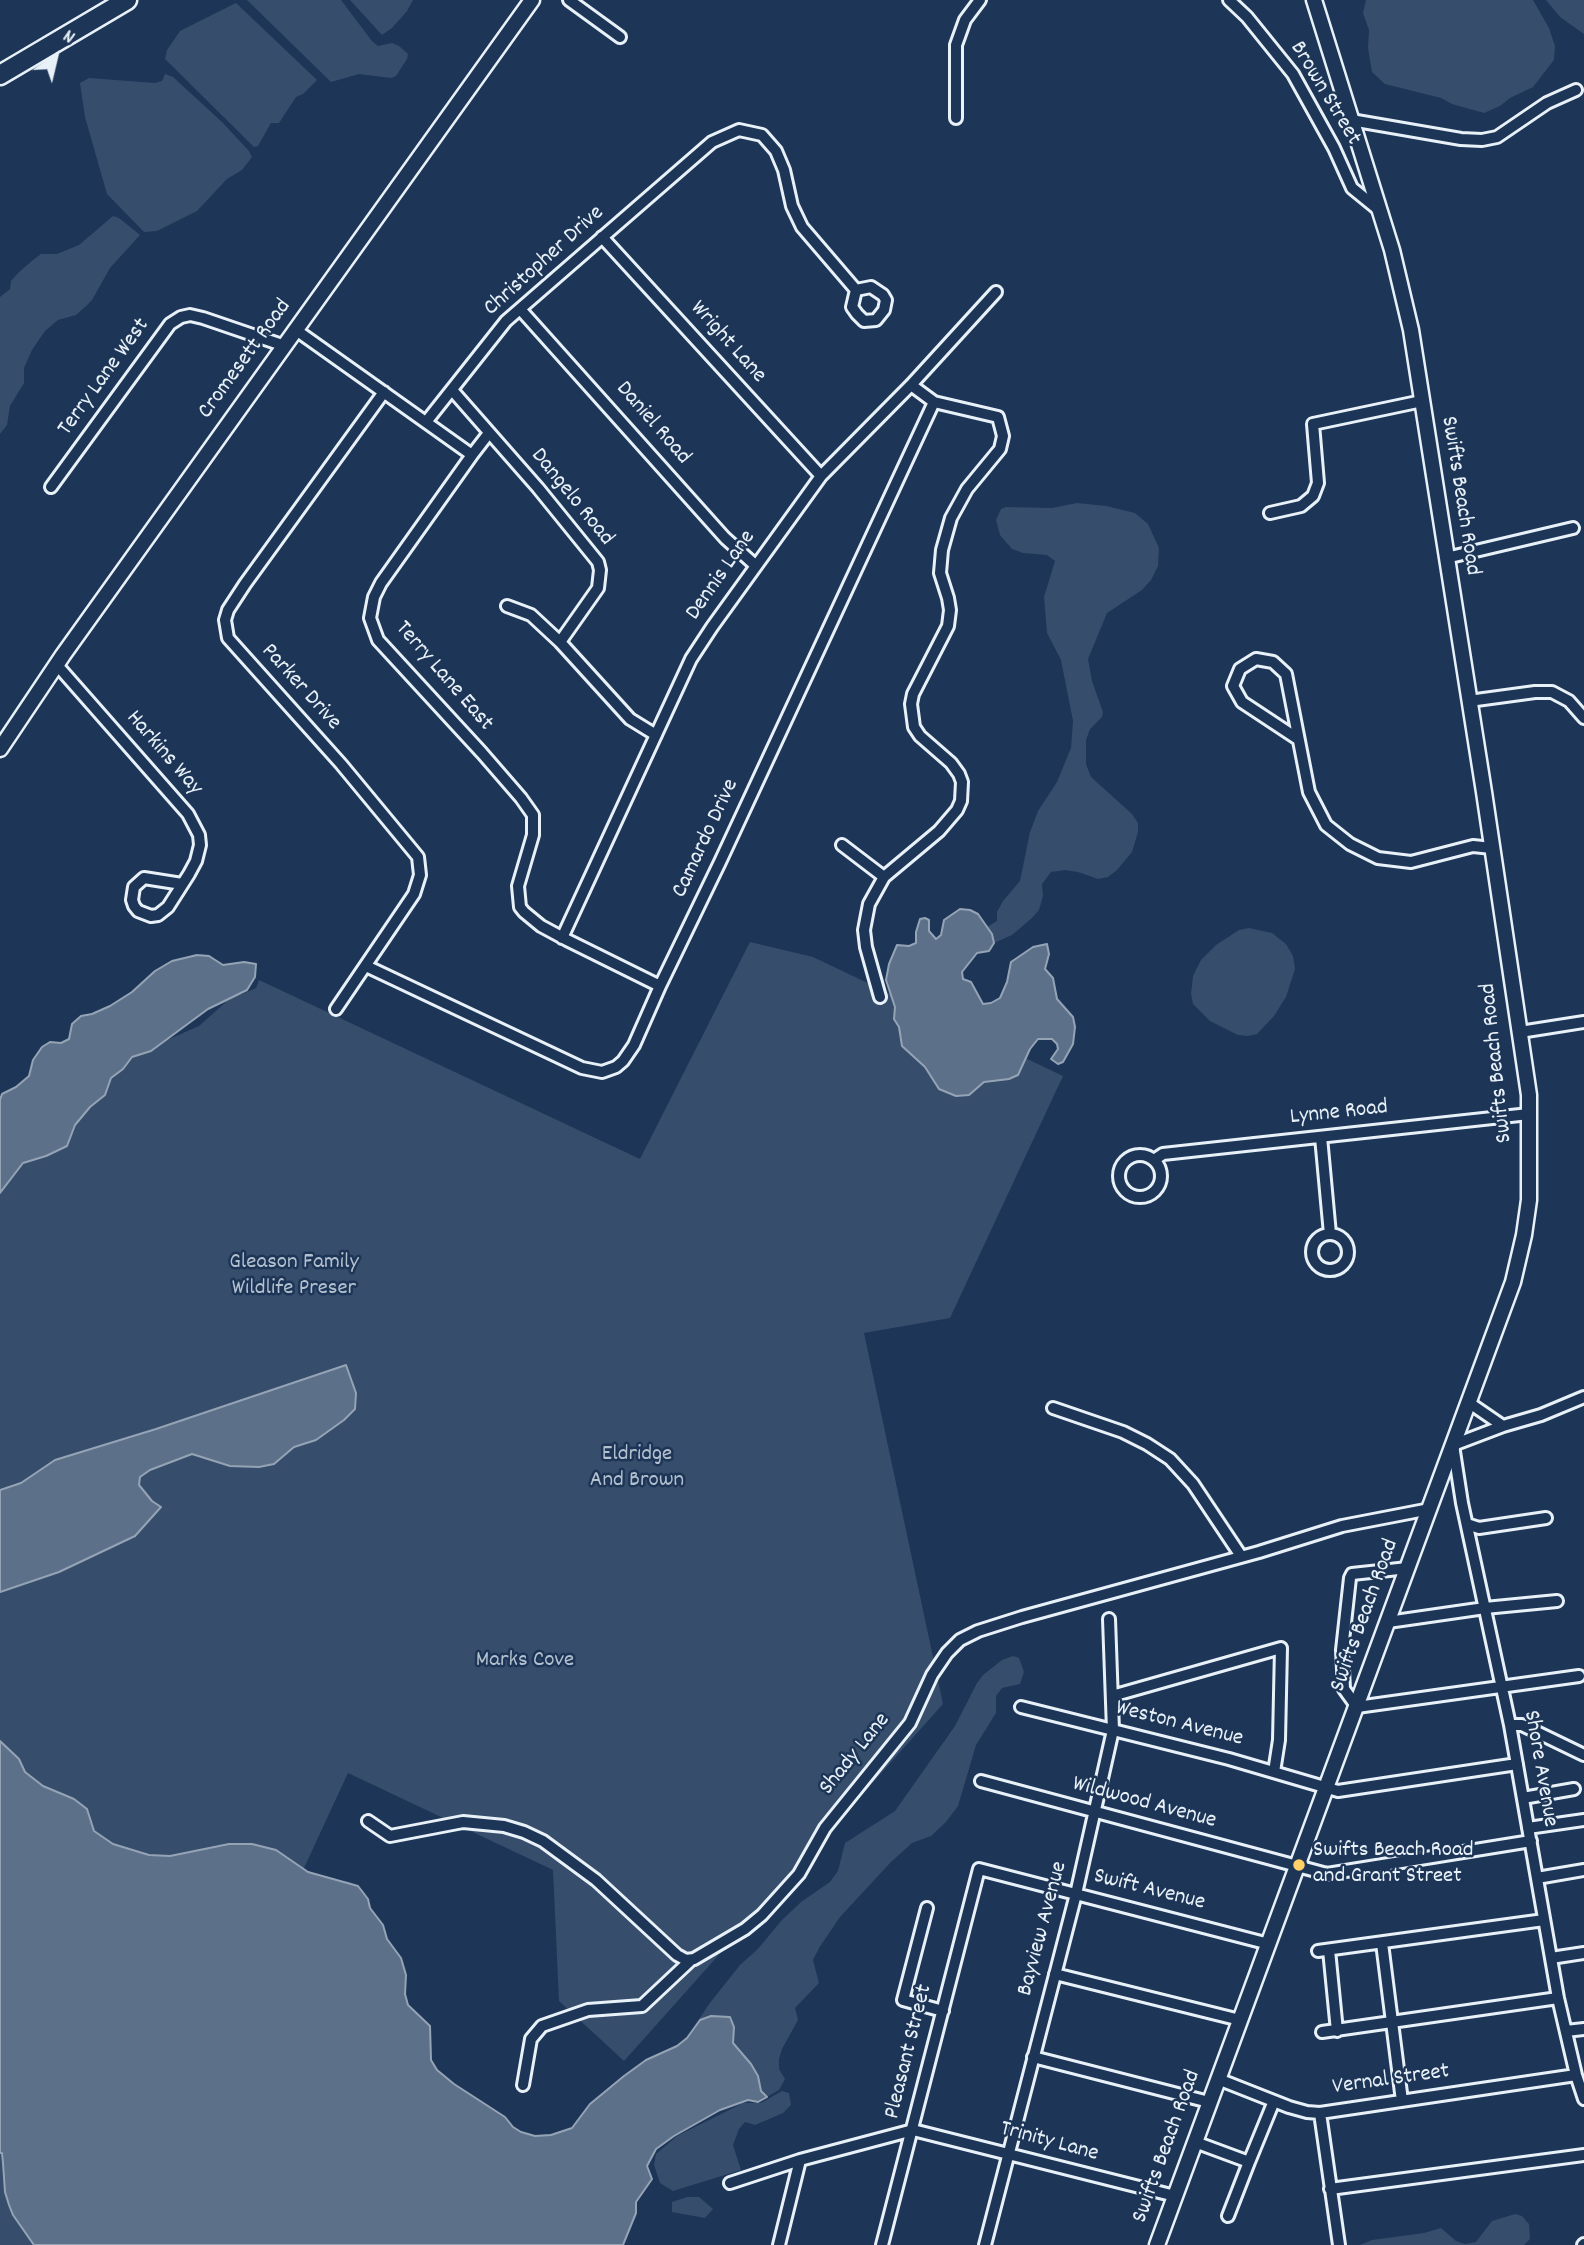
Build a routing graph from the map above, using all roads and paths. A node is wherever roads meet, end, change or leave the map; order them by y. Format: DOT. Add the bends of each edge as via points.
graph roads {
  1 [pos="127,0"];
  2 [pos="532,0"];
  3 [pos="569,0"];
  4 [pos="980,0"];
  5 [pos="1230,0"];
  6 [pos="1314,0"];
  7 [pos="620,37"];
  8 [pos="0,75"];
  9 [pos="1576,90"];
  10 [pos="956,118"];
  11 [pos="1350,120"];
  12 [pos="1379,210"];
  13 [pos="602,237"];
  14 [pos="856,290"];
  15 [pos="996,292"];
  16 [pos="520,309"];
  17 [pos="296,330"];
  18 [pos="285,346"];
  19 [pos="911,385"];
  20 [pos="452,390"];
  21 [pos="384,392"];
  22 [pos="1422,401"];
  23 [pos="934,402"];
  24 [pos="426,422"];
  25 [pos="489,433"];
  26 [pos="472,455"];
  27 [pos="821,476"];
  28 [pos="51,487"];
  29 [pos="1270,513"];
  30 [pos="1573,528"];
  31 [pos="1446,558"];
  32 [pos="755,565"];
  33 [pos="507,606"];
  34 [pos="561,642"];
  35 [pos="57,665"];
  36 [pos="1469,701"];
  37 [pos="1584,718"];
  38 [pos="656,735"];
  39 [pos="1298,739"];
  40 [pos="0,749"];
  41 [pos="842,845"];
  42 [pos="1492,848"];
  43 [pos="884,877"];
  44 [pos="182,884"];
  45 [pos="562,938"];
  46 [pos="366,966"];
  47 [pos="660,986"];
  48 [pos="880,997"];
  49 [pos="335,1009"];
  50 [pos="1584,1021"];
  51 [pos="1520,1032"];
  52 [pos="1529,1114"];
  53 [pos="1321,1137"];
  54 [pos="1154,1160"];
  55 [pos="1330,1234"];
  56 [pos="1584,1397"];
  57 [pos="1468,1402"];
  58 [pos="1053,1408"];
  59 [pos="1503,1426"];
  60 [pos="1453,1445"];
  61 [pos="1430,1509"];
  62 [pos="1546,1518"];
  63 [pos="1467,1524"];
  64 [pos="1241,1556"];
  65 [pos="1408,1568"];
  66 [pos="1557,1601"];
  67 [pos="1485,1608"];
  68 [pos="1109,1619"];
  69 [pos="1388,1622"];
  70 [pos="1579,1676"];
  71 [pos="1502,1686"];
  72 [pos="1112,1696"];
  73 [pos="1021,1707"];
  74 [pos="1357,1707"];
  75 [pos="1510,1725"];
  76 [pos="1113,1730"];
  77 [pos="1584,1755"];
  78 [pos="1517,1764"];
  79 [pos="1274,1772"];
  80 [pos="981,1781"];
  81 [pos="1327,1786"];
  82 [pos="1574,1789"];
  83 [pos="1523,1798"];
  84 [pos="1095,1813"];
  85 [pos="1584,1820"];
  86 [pos="368,1821"];
  87 [pos="1528,1828"];
  88 [pos="1531,1841"];
  89 [pos="1298,1865"];
  90 [pos="979,1870"];
  91 [pos="1584,1870"];
  92 [pos="1537,1878"];
  93 [pos="1076,1894"];
  94 [pos="927,1908"];
  95 [pos="1544,1920"];
  96 [pos="1382,1943"];
  97 [pos="1269,1944"];
  98 [pos="1584,1953"];
  99 [pos="1551,1958"];
  100 [pos="691,1960"];
  101 [pos="1055,1974"];
  102 [pos="1558,1998"];
  103 [pos="943,2011"];
  104 [pos="1240,2020"];
  105 [pos="1391,2022"];
  106 [pos="1584,2029"];
  107 [pos="1337,2031"];
  108 [pos="1566,2031"];
  109 [pos="1322,2032"];
  110 [pos="1033,2057"];
  111 [pos="1576,2075"];
  112 [pos="1218,2079"];
  113 [pos="523,2085"];
  114 [pos="1584,2099"];
  115 [pos="1275,2101"];
  116 [pos="1402,2101"];
  117 [pos="1209,2102"];
  118 [pos="1320,2113"];
  119 [pos="913,2130"];
  120 [pos="1195,2142"];
  121 [pos="1009,2153"];
  122 [pos="1584,2155"];
  123 [pos="800,2160"];
  124 [pos="1249,2162"];
  125 [pos="730,2183"];
  126 [pos="1330,2189"];
  127 [pos="1174,2196"];
  128 [pos="1228,2216"];
  129 [pos="779,2245"];
  130 [pos="882,2245"];
  131 [pos="985,2245"];
  132 [pos="1157,2245"];
  133 [pos="1339,2245"];
  1 -- 8 [label="main road"];
  2 -- 17 [label="street, Cromesett Road"];
  3 -- 7 [label="street"];
  4 -- 10 [label="street" via="965,20 956,45"];
  5 -- 12 [label="street, Brown Street" via="1293,74 1352,188"];
  6 -- 11 [label="street, Swifts Beach Road"];
  9 -- 11 [label="street" via="1547,103 1497,137 1482,140"];
  11 -- 12 [label="street, Swifts Beach Road"];
  12 -- 22 [label="street, Swifts Beach Road" via="1411,330"];
  13 -- 14 [label="street, Christopher Drive" via="712,142 739,130 762,135 776,151 802,227"];
  13 -- 16 [label="street, Christopher Drive"];
  13 -- 27 [label="street, Wright Lane"];
  15 -- 19 [label="street, Dennis Lane"];
  16 -- 20 [label="street, Christopher Drive"];
  16 -- 32 [label="street, Daniel Road" via="724,538"];
  17 -- 18 [label="street, Cromesett Road"];
  17 -- 21 [label="street"];
  18 -- 28 [label="street, Terry Lane West" via="204,318 181,317 170,324"];
  18 -- 35 [label="street, Cromesett Road"];
  19 -- 23 [label="street"];
  19 -- 27 [label="street, Dennis Lane"];
  20 -- 24 [label="street, Christopher Drive"];
  20 -- 25 [label="street, Dangelo Road"];
  21 -- 24 [label="street"];
  21 -- 46 [label="street, Parker Drive" via="245,584 228,610 225,628 228,638 418,857 420,874 414,894"];
  22 -- 29 [label="street" via="1313,424 1318,483 1313,496 1301,506"];
  22 -- 31 [label="street, Swifts Beach Road"];
  23 -- 43 [label="street" via="998,417 1003,436 1000,449 967,489 951,518 940,573 950,610 948,626 911,704 920,736 959,774 961,801 939,831"];
  23 -- 47 [label="street, Camardo Drive"];
  24 -- 26 [label="street"];
  25 -- 26 [label="street"];
  25 -- 34 [label="street, Dangelo Road" via="598,562 598,589"];
  26 -- 45 [label="street, Terry Lane East" via="381,583 370,618 378,640 533,815 533,835 518,886 520,907 529,918"];
  27 -- 32 [label="street, Dennis Lane"];
  30 -- 31 [label="street"];
  31 -- 36 [label="street, Swifts Beach Road"];
  32 -- 38 [label="street, Dennis Lane" via="691,659"];
  33 -- 34 [label="street" via="531,615"];
  34 -- 38 [label="street" via="630,719"];
  35 -- 40 [label="street, Cromesett Road"];
  35 -- 44 [label="street, Harkins Way" via="195,824 198,853"];
  36 -- 37 [label="street" via="1552,692 1569,701"];
  36 -- 42 [label="street, Swifts Beach Road"];
  38 -- 45 [label="street, Dennis Lane"];
  39 -- 39 [label="street" via="1286,674 1273,662 1256,659 1240,669 1233,686 1242,702"];
  39 -- 42 [label="street" via="1309,792 1326,825 1350,844 1378,858 1410,862 1473,846"];
  41 -- 43 [label="street"];
  42 -- 51 [label="street, Swifts Beach Road"];
  43 -- 48 [label="street" via="864,923"];
  44 -- 44 [label="street, Harkins Way" via="168,908 158,915 138,911 132,900 134,887 144,878"];
  45 -- 47 [label="street, Terry Lane East"];
  46 -- 47 [label="street, Camardo Drive" via="594,1072 623,1061"];
  46 -- 49 [label="street, Parker Drive"];
  50 -- 51 [label="street"];
  51 -- 52 [label="street, Swifts Beach Road"];
  52 -- 53 [label="street, Lynne Road"];
  52 -- 57 [label="street, Swifts Beach Road" via="1529,1200 1524,1235 1513,1282"];
  53 -- 54 [label="street, Lynne Road" via="1163,1154"];
  53 -- 55 [label="street"];
  54 -- 54 [label="street, Lynne Road" via="1138,1155 1124,1162 1119,1178 1126,1193 1142,1198 1157,1190 1162,1174"];
  56 -- 59 [label="street"];
  57 -- 59 [label="street"];
  57 -- 60 [label="street, Swifts Beach Road"];
  58 -- 64 [label="street" via="1135,1438 1170,1459 1193,1484"];
  59 -- 60 [label="street"];
  60 -- 61 [label="street, Swifts Beach Road"];
  60 -- 63 [label="street, Shore Avenue"];
  61 -- 64 [label="street, Shady Lane" via="1342,1527"];
  61 -- 65 [label="street, Swifts Beach Road"];
  62 -- 63 [label="street" via="1479,1528"];
  63 -- 67 [label="street, Shore Avenue"];
  64 -- 100 [label="street, Shady Lane" via="1022,1617 960,1640 932,1675 910,1723 825,1828 799,1874 745,1929"];
  65 -- 69 [label="street, Swifts Beach Road"];
  65 -- 74 [label="street" via="1352,1574 1342,1650 1344,1689"];
  66 -- 67 [label="street"];
  67 -- 69 [label="street"];
  67 -- 71 [label="street, Shore Avenue"];
  68 -- 72 [label="street, Bayview Avenue"];
  69 -- 74 [label="street, Swifts Beach Road"];
  70 -- 71 [label="street"];
  71 -- 74 [label="street"];
  71 -- 75 [label="street, Shore Avenue"];
  72 -- 76 [label="street, Bayview Avenue"];
  72 -- 79 [label="street" via="1281,1648"];
  73 -- 76 [label="street, Weston Avenue"];
  74 -- 81 [label="street, Swifts Beach Road"];
  75 -- 77 [label="street" via="1522,1725"];
  75 -- 78 [label="street, Shore Avenue"];
  76 -- 79 [label="street, Weston Avenue"];
  76 -- 84 [label="street, Bayview Avenue"];
  78 -- 81 [label="street, Weston Avenue" via="1348,1791"];
  78 -- 83 [label="street, Shore Avenue"];
  79 -- 81 [label="street, Weston Avenue"];
  80 -- 84 [label="street, Wildwood Avenue"];
  81 -- 89 [label="street, Swifts Beach Road"];
  82 -- 83 [label="street"];
  83 -- 87 [label="street, Shore Avenue"];
  84 -- 89 [label="street, Wildwood Avenue"];
  84 -- 93 [label="street, Bayview Avenue"];
  85 -- 87 [label="street"];
  86 -- 100 [label="street" via="390,1836 463,1822 524,1832 568,1858 673,1952"];
  87 -- 88 [label="street, Shore Avenue"];
  88 -- 89 [label="street, Wildwood Avenue" via="1327,1874"];
  88 -- 92 [label="street, Shore Avenue"];
  89 -- 97 [label="street, Swifts Beach Road"];
  90 -- 93 [label="street, Swift Avenue"];
  90 -- 103 [label="street, Pleasant Street"];
  91 -- 92 [label="street"];
  92 -- 95 [label="street, Shore Avenue"];
  93 -- 97 [label="street, Swift Avenue"];
  93 -- 101 [label="street, Bayview Avenue"];
  94 -- 103 [label="street" via="903,2000"];
  95 -- 96 [label="street"];
  95 -- 99 [label="street, Shore Avenue"];
  96 -- 105 [label="street"];
  96 -- 107 [label="street" via="1324,1951"];
  97 -- 104 [label="street, Swifts Beach Road"];
  98 -- 99 [label="street"];
  99 -- 102 [label="street, Shore Avenue"];
  100 -- 113 [label="street, Shady Lane" via="642,2006 588,2010 542,2026 531,2039"];
  101 -- 104 [label="street"];
  101 -- 110 [label="street, Bayview Avenue"];
  102 -- 105 [label="street"];
  102 -- 108 [label="street, Shore Avenue"];
  103 -- 119 [label="street, Pleasant Street"];
  104 -- 112 [label="street, Swifts Beach Road"];
  105 -- 107 [label="street"];
  105 -- 116 [label="street"];
  106 -- 108 [label="street"];
  107 -- 109 [label="street"];
  108 -- 111 [label="street, Shore Avenue"];
  110 -- 117 [label="street"];
  110 -- 121 [label="street, Bayview Avenue"];
  111 -- 114 [label="street, Shore Avenue"];
  111 -- 116 [label="street, Vernal Street"];
  112 -- 115 [label="street, Vernal Street"];
  112 -- 117 [label="street, Swifts Beach Road"];
  115 -- 118 [label="street, Vernal Street"];
  115 -- 124 [label="street"];
  116 -- 118 [label="street, Vernal Street"];
  117 -- 120 [label="street, Swifts Beach Road"];
  118 -- 126 [label="street"];
  119 -- 121 [label="street, Trinity Lane"];
  119 -- 123 [label="street"];
  119 -- 130 [label="street, Pleasant Street"];
  120 -- 124 [label="street"];
  120 -- 127 [label="street, Swifts Beach Road"];
  121 -- 127 [label="street, Trinity Lane"];
  121 -- 131 [label="street, Bayview Avenue"];
  122 -- 126 [label="street"];
  123 -- 125 [label="street"];
  123 -- 129 [label="street"];
  124 -- 128 [label="street"];
  126 -- 133 [label="street"];
  127 -- 132 [label="street, Swifts Beach Road"];
}
